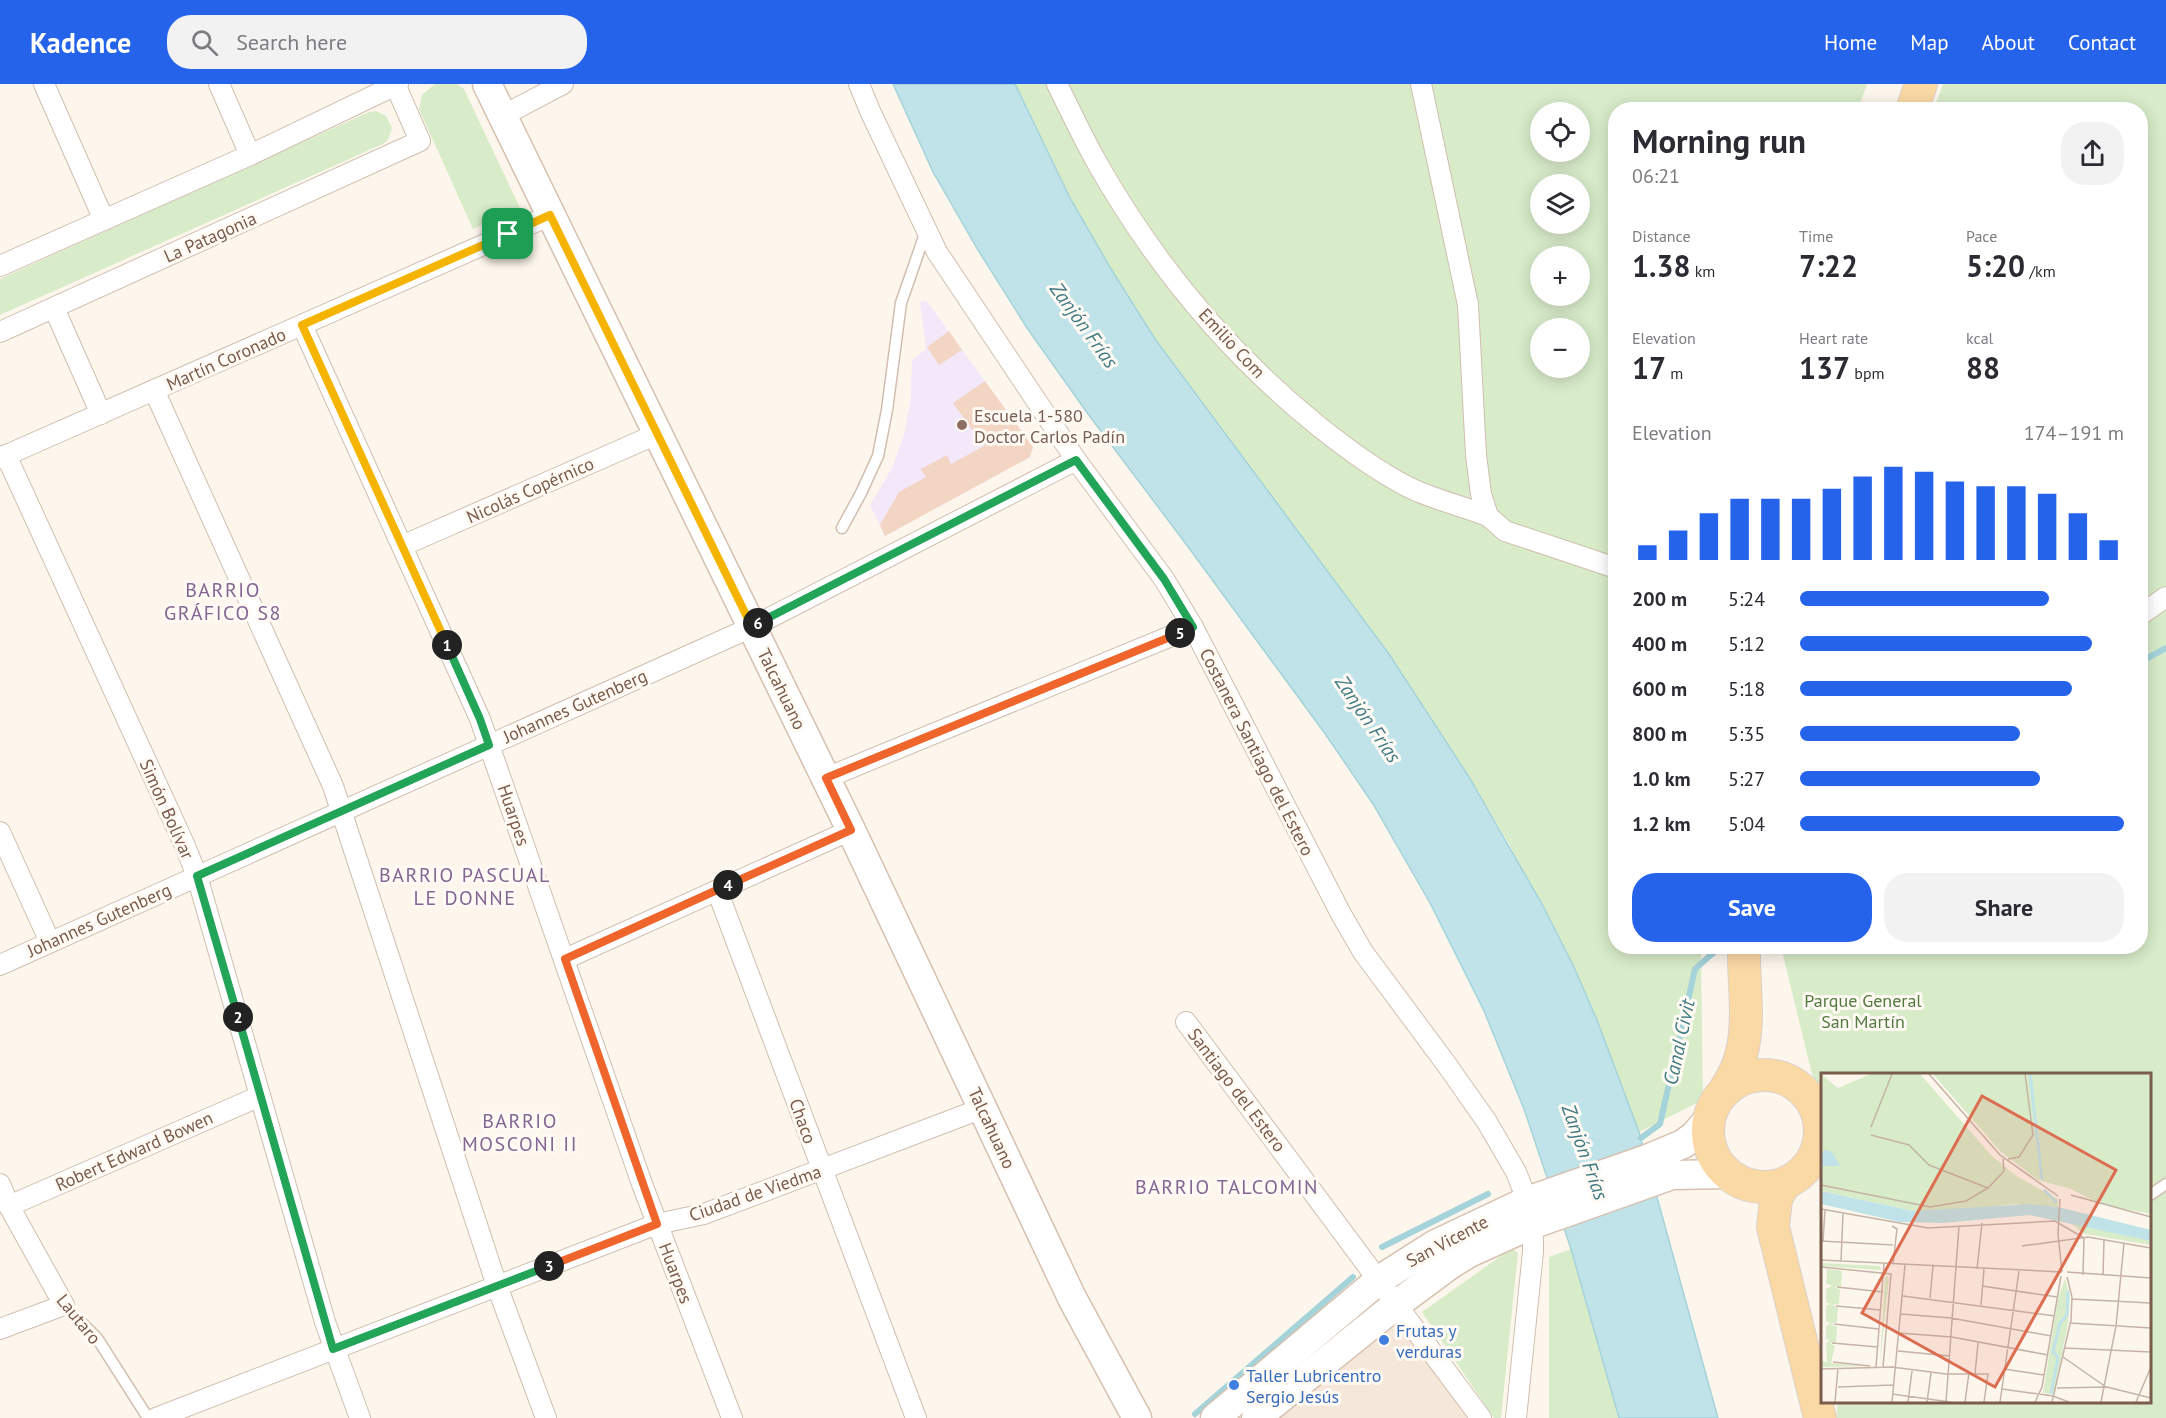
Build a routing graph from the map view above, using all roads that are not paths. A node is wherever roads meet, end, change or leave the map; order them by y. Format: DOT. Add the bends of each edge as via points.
graph roads {
  1 [pos="44,84"];
  2 [pos="219,84"];
  3 [pos="487,84"];
  4 [pos="563,84"];
  5 [pos="859,84"];
  6 [pos="1057,84"];
  7 [pos="1421,84"];
  8 [pos="1921,84"];
  9 [pos="396,85"];
  10 [pos="1915,102"];
  11 [pos="502,116"];
  12 [pos="250,155"];
  13 [pos="550,215"];
  14 [pos="104,220"];
  15 [pos="926,231"];
  16 [pos="0,266"];
  17 [pos="54,308"];
  18 [pos="302,325"];
  19 [pos="0,332"];
  20 [pos="154,390"];
  21 [pos="101,414"];
  22 [pos="657,434"];
  23 [pos="3,457"];
  24 [pos="1076,460"];
  25 [pos="1488,516"];
  26 [pos="842,528"];
  27 [pos="402,546"];
  28 [pos="1608,565"];
  29 [pos="2166,597"];
  30 [pos="2148,609"];
  31 [pos="752,627"];
  32 [pos="1193,627"];
  33 [pos="489,745"];
  34 [pos="826,778"];
  35 [pos="342,811"];
  36 [pos="851,830"];
  37 [pos="0,832"];
  38 [pos="197,876"];
  39 [pos="717,890"];
  40 [pos="50,942"];
  41 [pos="1743,955"];
  42 [pos="565,959"];
  43 [pos="0,965"];
  44 [pos="1186,1022"];
  45 [pos="1781,1078"];
  46 [pos="1725,1090"];
  47 [pos="260,1096"];
  48 [pos="983,1108"];
  49 [pos="1709,1118"];
  50 [pos="822,1170"];
  51 [pos="1650,1170"];
  52 [pos="1733,1178"];
  53 [pos="0,1184"];
  54 [pos="1784,1184"];
  55 [pos="2166,1184"];
  56 [pos="2151,1194"];
  57 [pos="9,1206"];
  58 [pos="1542,1208"];
  59 [pos="657,1224"];
  60 [pos="1379,1280"];
  61 [pos="1787,1280"];
  62 [pos="497,1286"];
  63 [pos="1072,1298"];
  64 [pos="1397,1304"];
  65 [pos="64,1305"];
  66 [pos="0,1329"];
  67 [pos="333,1349"];
  68 [pos="169,1415"];
  69 [pos="148,1418"];
  70 [pos="360,1418"];
  71 [pos="546,1418"];
  72 [pos="732,1418"];
  73 [pos="916,1418"];
  74 [pos="1119,1418"];
  75 [pos="1137,1418"];
  76 [pos="1215,1418"];
  77 [pos="1256,1418"];
  78 [pos="1481,1418"];
  79 [pos="1516,1418"];
  80 [pos="1820,1418"];
  1 -- 14 [label="street"];
  2 -- 12 [label="street"];
  3 -- 11 [label="street, Talcahuano"];
  4 -- 11 [label="street"];
  5 -- 15 [label="street, Costanera Santiago del Estero"];
  6 -- 25 [label="street, Emilio Com" via="1095,160 1132,220 1168,272 1237,352 1354,455 1418,492"];
  7 -- 25 [label="street" via="1468,305 1476,455"];
  8 -- 10 [label="main road"];
  9 -- 12 [label="street"];
  9 -- 17 [label="street, La Patagonia" via="420,141"];
  11 -- 13 [label="street, Talcahuano"];
  12 -- 14 [label="street"];
  13 -- 18 [label="street, Martín Coronado"];
  13 -- 22 [label="street, Talcahuano"];
  14 -- 16 [label="street"];
  15 -- 24 [label="street, Costanera Santiago del Estero"];
  15 -- 26 [label="lane" via="901,303 878,456"];
  17 -- 19 [label="street, La Patagonia"];
  17 -- 21 [label="street"];
  18 -- 20 [label="street, Martín Coronado"];
  18 -- 27 [label="street, Huarpes"];
  20 -- 21 [label="street, Martín Coronado"];
  20 -- 35 [label="street"];
  21 -- 23 [label="street, Martín Coronado"];
  22 -- 27 [label="street, Nicolás Copérnico"];
  22 -- 31 [label="street, Talcahuano"];
  23 -- 38 [label="street, Simón Bolívar"];
  24 -- 31 [label="street, Johannes Gutenberg"];
  24 -- 32 [label="street, Costanera Santiago del Estero" via="1164,579"];
  25 -- 28 [label="street, Emilio Com" via="1505,531"];
  27 -- 33 [label="street, Huarpes"];
  29 -- 30 [label="street"];
  31 -- 33 [label="street, Johannes Gutenberg"];
  31 -- 34 [label="street, Talcahuano"];
  32 -- 34 [label="street"];
  32 -- 58 [label="street, Costanera Santiago del Estero" via="1363,952 1448,1065"];
  33 -- 35 [label="street, Johannes Gutenberg"];
  33 -- 42 [label="street, Huarpes"];
  34 -- 36 [label="street, Talcahuano"];
  35 -- 38 [label="street, Johannes Gutenberg"];
  35 -- 62 [label="street"];
  36 -- 39 [label="street"];
  36 -- 48 [label="street, Talcahuano"];
  37 -- 40 [label="street"];
  38 -- 40 [label="street, Johannes Gutenberg"];
  38 -- 47 [label="street, Simón Bolívar"];
  39 -- 42 [label="street"];
  39 -- 50 [label="street, Chaco"];
  40 -- 43 [label="street, Johannes Gutenberg"];
  41 -- 45 [label="main road" via="1759,1030"];
  41 -- 46 [label="main road" via="1743,1050"];
  42 -- 59 [label="street, Huarpes"];
  44 -- 60 [label="street, Santiago del Estero"];
  45 -- 46 [label="main road" via="1752,1076"];
  45 -- 54 [label="main road" via="1797,1085 1809,1098 1820,1130 1811,1163"];
  46 -- 49 [label="main road" via="1714,1103"];
  47 -- 57 [label="street, Robert Edward Bowen"];
  47 -- 67 [label="street, Simón Bolívar"];
  48 -- 50 [label="street, Ciudad de Viedma"];
  48 -- 63 [label="street, Talcahuano"];
  49 -- 51 [label="street, San Vicente" via="1695,1135"];
  49 -- 52 [label="main road" via="1710,1149"];
  50 -- 59 [label="street, Ciudad de Viedma" via="704,1214"];
  50 -- 73 [label="street, Chaco"];
  51 -- 52 [label="street, San Vicente"];
  51 -- 58 [label="street, San Vicente"];
  52 -- 54 [label="main road" via="1755,1187"];
  52 -- 61 [label="main road" via="1759,1216"];
  53 -- 57 [label="street, Lautaro"];
  54 -- 61 [label="main road" via="1776,1199 1773,1227"];
  55 -- 56 [label="lane"];
  57 -- 65 [label="street, Lautaro"];
  58 -- 60 [label="street, San Vicente" via="1434,1245"];
  58 -- 64 [label="street, San Vicente" via="1451,1264"];
  58 -- 79 [label="street, Costanera Santiago del Estero" via="1533,1252"];
  59 -- 62 [label="street, Ciudad de Viedma"];
  59 -- 72 [label="street, Huarpes"];
  60 -- 64 [label="street, Santiago del Estero"];
  60 -- 76 [label="street, San Vicente"];
  61 -- 80 [label="main road"];
  62 -- 67 [label="street, Ciudad de Viedma"];
  62 -- 71 [label="street"];
  63 -- 74 [label="street, Talcahuano"];
  63 -- 75 [label="street, Talcahuano"];
  64 -- 77 [label="street, San Vicente"];
  64 -- 78 [label="street, Santiago del Estero"];
  65 -- 66 [label="street"];
  65 -- 69 [label="lane, Lautaro" via="97,1338"];
  67 -- 68 [label="street, Ciudad de Viedma"];
  67 -- 70 [label="street, Simón Bolívar"];
}
